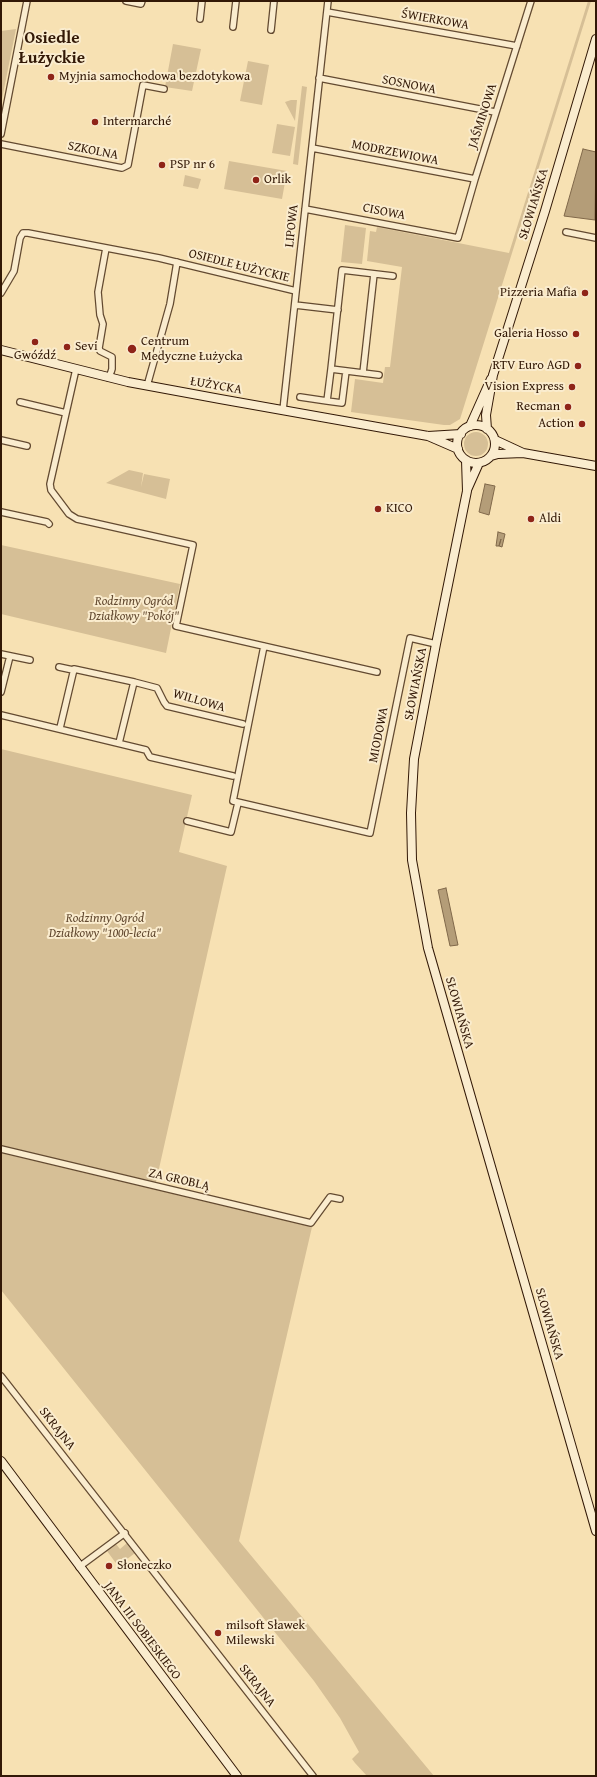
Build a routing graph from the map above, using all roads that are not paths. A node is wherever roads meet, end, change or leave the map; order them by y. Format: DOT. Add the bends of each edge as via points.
graph roads {
  1 [pos="27,1"];
  2 [pos="126,1"];
  3 [pos="202,1"];
  4 [pos="236,1"];
  5 [pos="274,1"];
  6 [pos="328,1"];
  7 [pos="531,1"];
  8 [pos="142,3"];
  9 [pos="327,12"];
  10 [pos="200,19"];
  11 [pos="233,27"];
  12 [pos="271,30"];
  13 [pos="596,39"];
  14 [pos="517,46"];
  15 [pos="320,78"];
  16 [pos="164,89"];
  17 [pos="495,112"];
  18 [pos="1,134"];
  19 [pos="1,144"];
  20 [pos="312,148"];
  21 [pos="474,179"];
  22 [pos="305,209"];
  23 [pos="566,232"];
  24 [pos="458,238"];
  25 [pos="596,238"];
  26 [pos="106,248"];
  27 [pos="177,262"];
  28 [pos="374,274"];
  29 [pos="393,276"];
  30 [pos="296,291"];
  31 [pos="1,293"];
  32 [pos="295,305"];
  33 [pos="338,310"];
  34 [pos="1,350"];
  35 [pos="76,369"];
  36 [pos="331,369"];
  37 [pos="346,371"];
  38 [pos="363,373"];
  39 [pos="379,374"];
  40 [pos="493,376"];
  41 [pos="109,378"];
  42 [pos="147,386"];
  43 [pos="300,397"];
  44 [pos="327,401"];
  45 [pos="20,402"];
  46 [pos="283,410"];
  47 [pos="66,413"];
  48 [pos="470,426"];
  49 [pos="488,429"];
  50 [pos="461,434"];
  51 [pos="428,436"];
  52 [pos="1,440"];
  53 [pos="495,440"];
  54 [pos="27,446"];
  55 [pos="458,449"];
  56 [pos="523,453"];
  57 [pos="491,456"];
  58 [pos="466,460"];
  59 [pos="480,463"];
  60 [pos="596,466"];
  61 [pos="467,491"];
  62 [pos="1,512"];
  63 [pos="49,524"];
  64 [pos="436,644"];
  65 [pos="264,646"];
  66 [pos="1,654"];
  67 [pos="10,656"];
  68 [pos="30,660"];
  69 [pos="59,667"];
  70 [pos="73,670"];
  71 [pos="377,672"];
  72 [pos="134,682"];
  73 [pos="1,692"];
  74 [pos="1,715"];
  75 [pos="243,724"];
  76 [pos="60,728"];
  77 [pos="119,743"];
  78 [pos="233,776"];
  79 [pos="238,803"];
  80 [pos="187,821"];
  81 [pos="1,1150"];
  82 [pos="340,1199"];
  83 [pos="1,1376"];
  84 [pos="1,1461"];
  85 [pos="596,1531"];
  86 [pos="125,1533"];
  87 [pos="79,1567"];
  88 [pos="237,1776"];
  89 [pos="314,1776"];
  1 -- 18 [label="street"];
  2 -- 8 [label="street"];
  3 -- 10 [label="street"];
  4 -- 11 [label="street"];
  5 -- 12 [label="street"];
  6 -- 9 [label="street, LIPOWA"];
  7 -- 14 [label="street, JAŚMINOWA"];
  9 -- 14 [label="street, ŚWIERKOWA"];
  9 -- 15 [label="street, LIPOWA"];
  13 -- 40 [label="street, SŁOWIAŃSKA"];
  14 -- 17 [label="street, JAŚMINOWA"];
  15 -- 17 [label="street, SOSNOWA"];
  15 -- 20 [label="street, LIPOWA"];
  16 -- 19 [label="street, SZKOLNA" via="143,85 128,165 122,168"];
  17 -- 21 [label="street, JAŚMINOWA"];
  20 -- 21 [label="street, MODRZEWIOWA"];
  20 -- 22 [label="street, LIPOWA"];
  21 -- 24 [label="street, JAŚMINOWA"];
  22 -- 24 [label="street, CISOWA"];
  22 -- 30 [label="street, LIPOWA"];
  23 -- 25 [label="street"];
  26 -- 27 [label="street, OSIEDLE ŁUŻYCKIE"];
  26 -- 31 [label="street, OSIEDLE ŁUŻYCKIE" via="23,233 14,271"];
  26 -- 41 [label="street" via="98,292 103,324 99,348 112,357"];
  27 -- 30 [label="street, OSIEDLE ŁUŻYCKIE"];
  27 -- 42 [label="street, OSIEDLE ŁUŻYCKIE" via="170,304"];
  28 -- 29 [label="street"];
  28 -- 33 [label="street" via="342,270"];
  28 -- 38 [label="street"];
  30 -- 32 [label="street, LIPOWA"];
  32 -- 33 [label="street"];
  32 -- 46 [label="street, LIPOWA"];
  33 -- 36 [label="street"];
  34 -- 35 [label="street, ŁUŻYCKA"];
  35 -- 41 [label="street, ŁUŻYCKA"];
  35 -- 47 [label="street"];
  36 -- 37 [label="street"];
  36 -- 44 [label="street"];
  37 -- 38 [label="street"];
  37 -- 44 [label="street" via="342,403"];
  38 -- 39 [label="street"];
  40 -- 48 [label="street, SŁOWIAŃSKA"];
  40 -- 49 [label="street, SŁOWIAŃSKA" via="486,415"];
  41 -- 42 [label="street, ŁUŻYCKA"];
  42 -- 46 [label="street, ŁUŻYCKA"];
  43 -- 44 [label="street"];
  45 -- 47 [label="street"];
  46 -- 51 [label="street, ŁUŻYCKA"];
  47 -- 65 [label="street" via="50,484 54,496 77,519 193,545 176,626"];
  48 -- 49 [label="street"];
  48 -- 50 [label="street"];
  49 -- 53 [label="street"];
  50 -- 51 [label="street, ŁUŻYCKA"];
  50 -- 55 [label="street"];
  51 -- 55 [label="street, ŁUŻYCKA"];
  52 -- 54 [label="street"];
  53 -- 56 [label="street"];
  53 -- 57 [label="street"];
  55 -- 58 [label="street"];
  56 -- 57 [label="street"];
  56 -- 60 [label="street"];
  57 -- 59 [label="street"];
  58 -- 59 [label="street"];
  58 -- 61 [label="street, SŁOWIAŃSKA"];
  59 -- 61 [label="street, SŁOWIAŃSKA"];
  61 -- 64 [label="street, SŁOWIAŃSKA"];
  62 -- 63 [label="street"];
  64 -- 79 [label="street, MIODOWA" via="410,638 370,833"];
  64 -- 85 [label="street, SŁOWIAŃSKA" via="417,741 411,800 412,860 421,917 446,1015"];
  65 -- 71 [label="street"];
  65 -- 79 [label="street" via="233,802"];
  66 -- 67 [label="street"];
  67 -- 68 [label="street"];
  67 -- 73 [label="street"];
  69 -- 70 [label="street, WILLOWA"];
  70 -- 72 [label="street, WILLOWA"];
  70 -- 76 [label="street"];
  72 -- 75 [label="street, WILLOWA" via="157,688 167,706"];
  72 -- 77 [label="street"];
  74 -- 76 [label="street"];
  76 -- 77 [label="street"];
  77 -- 78 [label="street" via="146,750 150,757"];
  79 -- 80 [label="street" via="231,832"];
  81 -- 82 [label="street, ZA GROBLĄ" via="311,1223 330,1197"];
  83 -- 86 [label="street, SKRAJNA"];
  84 -- 87 [label="street, JANA III SOBIESKIEGO"];
  86 -- 87 [label="street"];
  86 -- 89 [label="street, SKRAJNA"];
  87 -- 88 [label="street, JANA III SOBIESKIEGO"];
}
